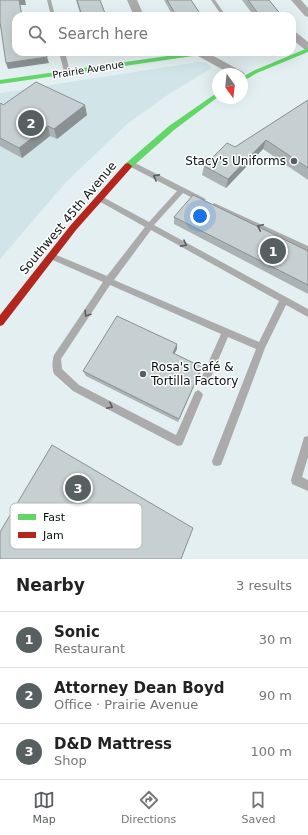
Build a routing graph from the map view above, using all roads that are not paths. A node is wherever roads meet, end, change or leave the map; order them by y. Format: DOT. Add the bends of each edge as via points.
graph roads {
  1 [pos="49,0"];
  2 [pos="132,0"];
  3 [pos="213,0"];
  4 [pos="296,0"];
  5 [pos="52,12"];
  6 [pos="137,12"];
  7 [pos="221,12"];
  8 [pos="308,14"];
  9 [pos="304,32"];
  10 [pos="296,34"];
  11 [pos="296,38"];
  12 [pos="308,48"];
  13 [pos="296,53"];
  14 [pos="63,56"];
  15 [pos="152,56"];
  16 [pos="210,56"];
  17 [pos="221,56"];
  18 [pos="290,56"];
  19 [pos="231,68"];
  20 [pos="235,68"];
  21 [pos="67,72"];
  22 [pos="248,75"];
  23 [pos="0,82"];
  24 [pos="212,98"];
  25 [pos="131,164"];
  26 [pos="182,190"];
  27 [pos="99,198"];
  28 [pos="150,225"];
  29 [pos="308,249"];
  30 [pos="52,256"];
  31 [pos="108,281"];
  32 [pos="284,300"];
  33 [pos="308,313"];
  34 [pos="0,322"];
  35 [pos="226,332"];
  36 [pos="261,347"];
  37 [pos="205,381"];
  38 [pos="198,395"];
  39 [pos="308,441"];
  40 [pos="217,461"];
  41 [pos="308,486"];
  1 -- 5 [label="lane"];
  2 -- 6 [label="street"];
  3 -- 7 [label="lane"];
  4 -- 8 [label="street"];
  9 -- 10 [label="street"];
  11 -- 12 [label="street"];
  12 -- 13 [label="main road"];
  14 -- 21 [label="lane"];
  15 -- 21 [label="main road, Prairie Avenue"];
  16 -- 19 [label="street, Prairie Avenue"];
  17 -- 20 [label="street"];
  18 -- 22 [label="main road"];
  21 -- 23 [label="main road, Prairie Avenue"];
  24 -- 25 [label="main road, Southwest 45th Avenue" via="164,132"];
  26 -- 25 [label="lane, one-way"];
  25 -- 27 [label="main road, Southwest 45th Avenue"];
  26 -- 28 [label="lane"];
  29 -- 26 [label="lane, one-way"];
  27 -- 28 [label="lane"];
  27 -- 30 [label="main road, Southwest 45th Avenue"];
  28 -- 31 [label="lane"];
  28 -- 32 [label="lane, one-way"];
  30 -- 31 [label="lane"];
  30 -- 34 [label="main road, Southwest 45th Avenue"];
  31 -- 35 [label="lane"];
  31 -- 38 [label="lane, one-way" via="57,358 57,371 76,388 178,441"];
  32 -- 33 [label="lane"];
  32 -- 36 [label="lane"];
  35 -- 36 [label="lane"];
  35 -- 37 [label="lane"];
  36 -- 40 [label="lane"];
  39 -- 41 [label="lane" via="296,480"];
}
